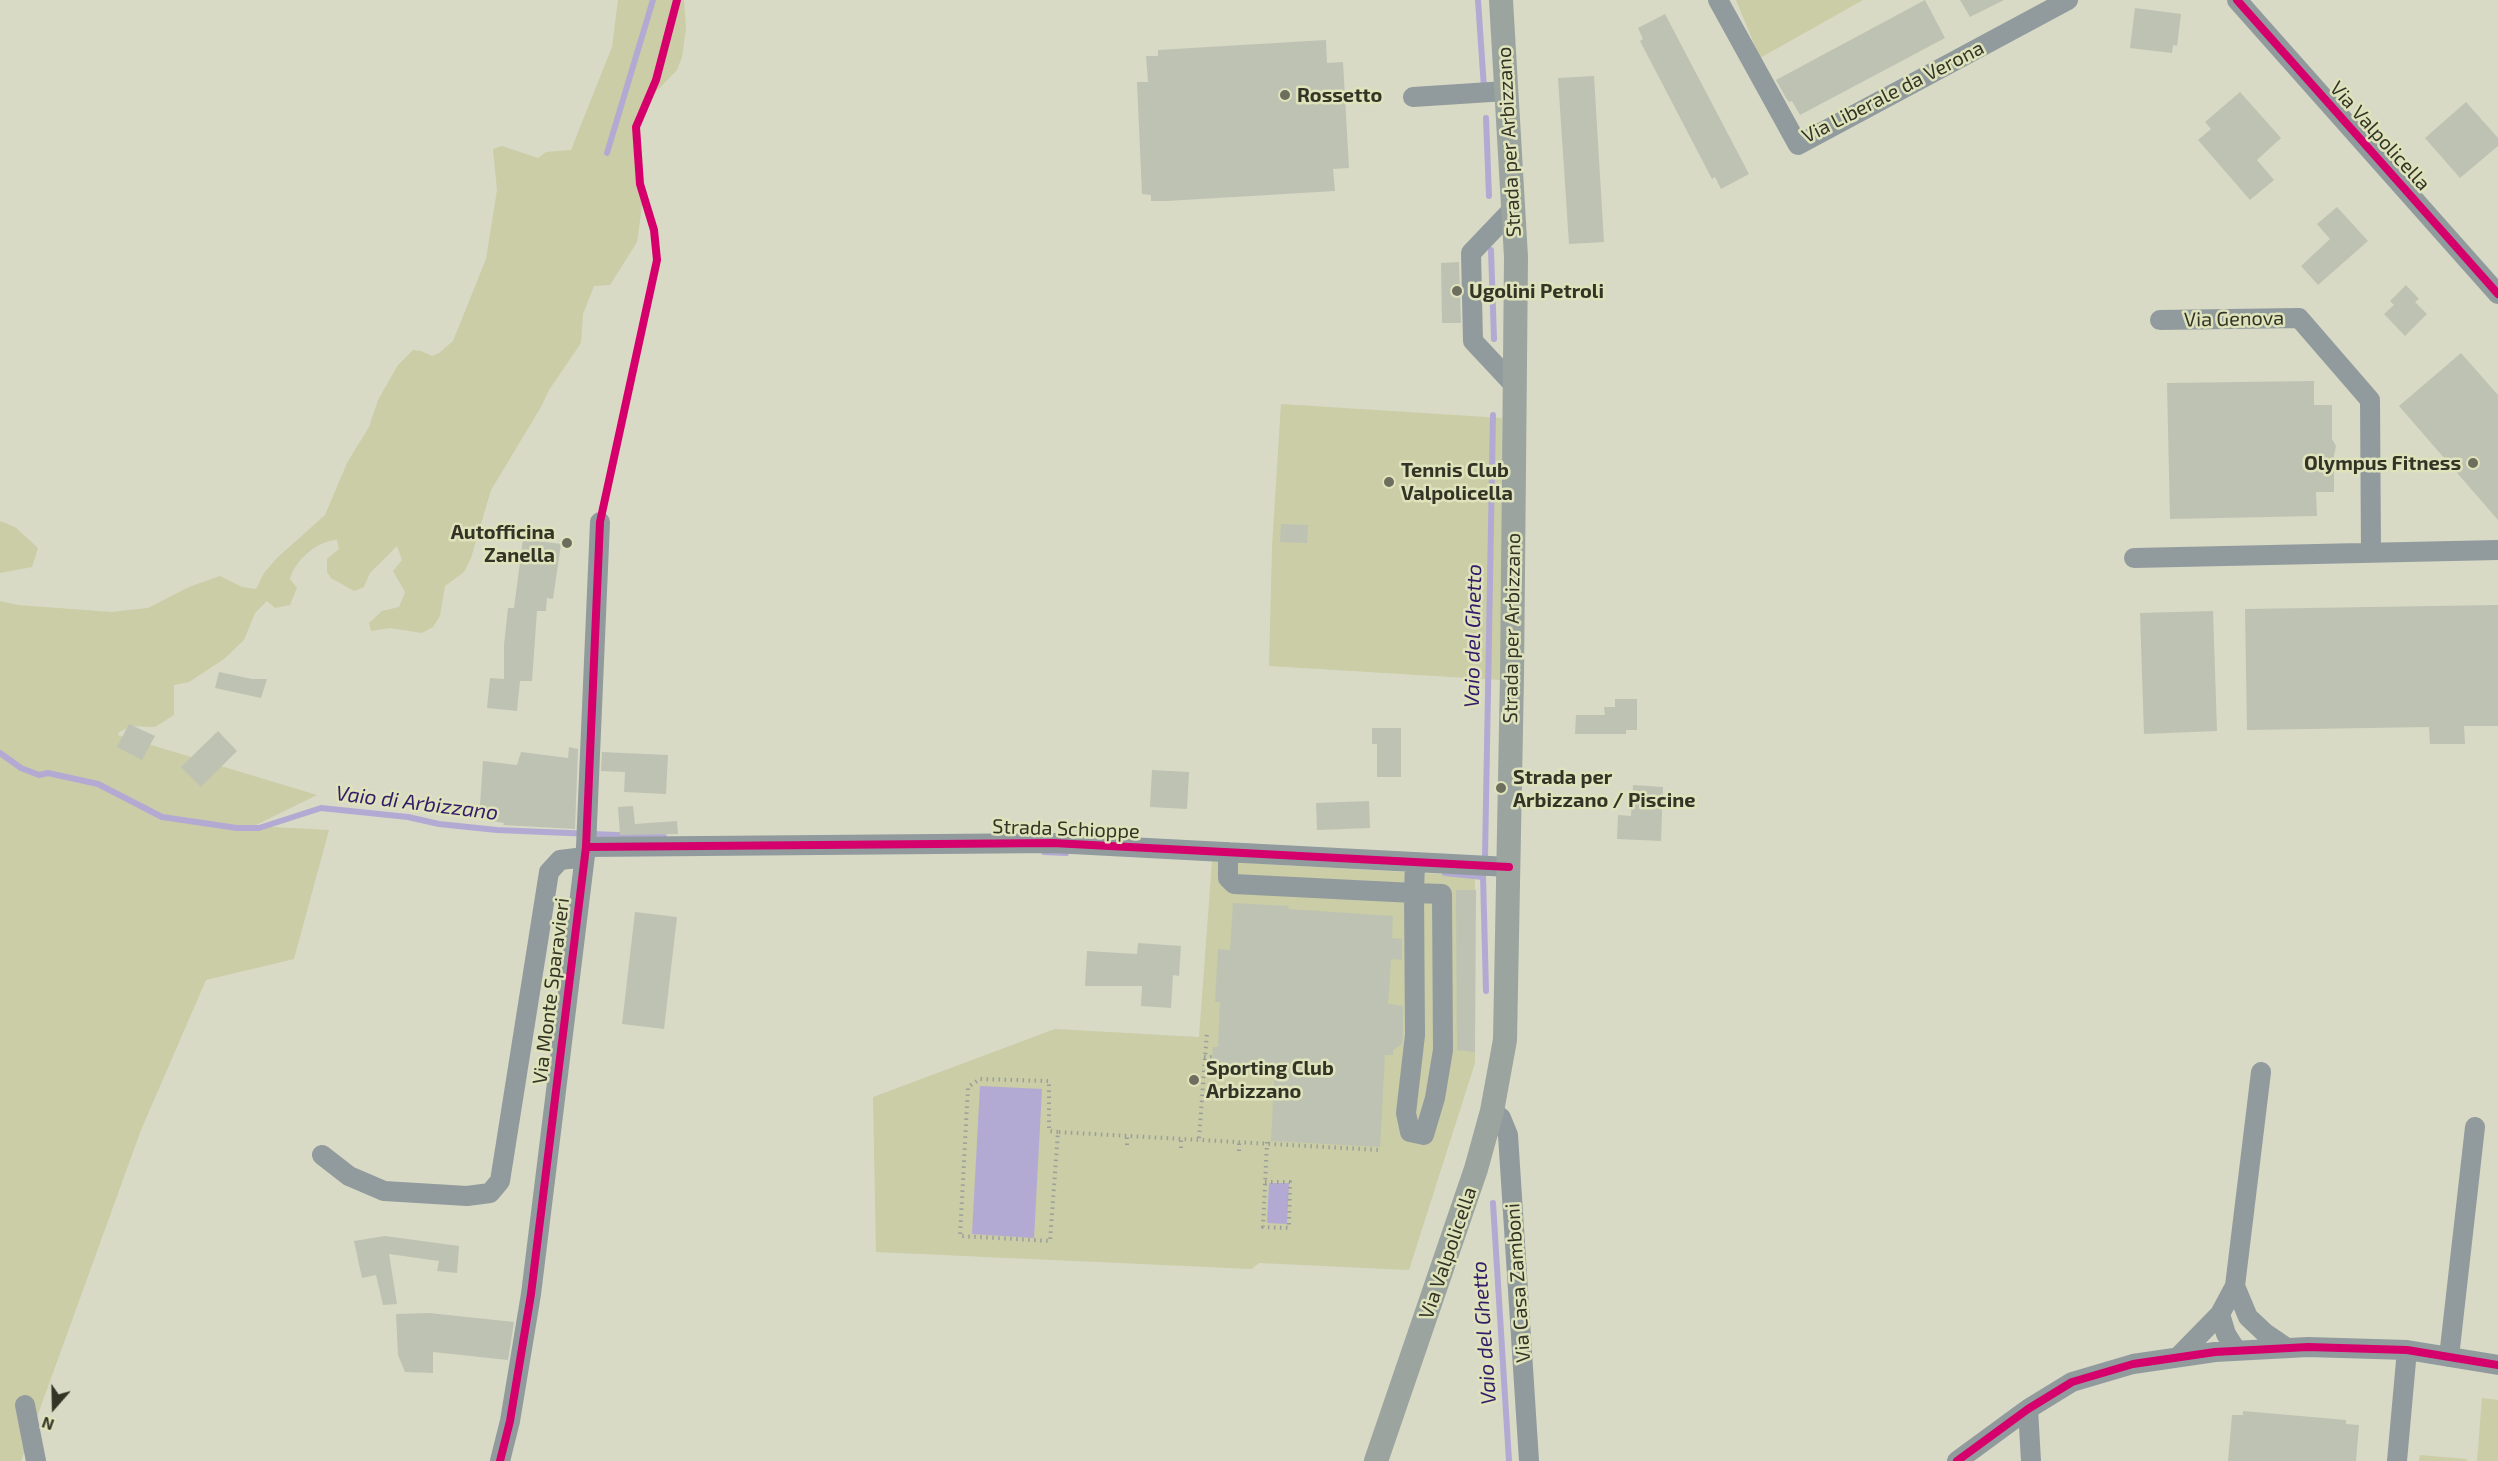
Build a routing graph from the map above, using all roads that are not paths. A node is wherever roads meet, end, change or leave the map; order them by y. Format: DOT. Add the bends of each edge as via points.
graph roads {
  1 [pos="1501,0"];
  2 [pos="1718,0"];
  3 [pos="2068,0"];
  4 [pos="2237,0"];
  5 [pos="1506,91"];
  6 [pos="1413,97"];
  7 [pos="1513,209"];
  8 [pos="2498,294"];
  9 [pos="2160,320"];
  10 [pos="1515,386"];
  11 [pos="600,522"];
  12 [pos="2498,550"];
  13 [pos="2371,552"];
  14 [pos="2134,558"];
  15 [pos="585,852"];
  16 [pos="1228,852"];
  17 [pos="1415,863"];
  18 [pos="1509,867"];
  19 [pos="1414,889"];
  20 [pos="1505,1040"];
  21 [pos="2261,1072"];
  22 [pos="1492,1111"];
  23 [pos="2475,1127"];
  24 [pos="322,1155"];
  25 [pos="2235,1286"];
  26 [pos="2220,1314"];
  27 [pos="2248,1317"];
  28 [pos="2287,1348"];
  29 [pos="2236,1350"];
  30 [pos="2407,1350"];
  31 [pos="2178,1357"];
  32 [pos="2450,1357"];
  33 [pos="2498,1365"];
  34 [pos="25,1405"];
  35 [pos="2028,1409"];
  36 [pos="36,1461"];
  37 [pos="500,1461"];
  38 [pos="1376,1461"];
  39 [pos="1529,1461"];
  40 [pos="1957,1461"];
  41 [pos="2031,1461"];
  42 [pos="2397,1461"];
  1 -- 5 [label="main road, Strada per Arbizzano"];
  2 -- 3 [label="street, Via Liberale da Verona" via="1798,145"];
  4 -- 8 [label="street, Via Valpolicella"];
  5 -- 6 [label="street"];
  5 -- 7 [label="main road, Strada per Arbizzano"];
  7 -- 10 [label="main road, Strada per Arbizzano"];
  7 -- 10 [label="street" via="1471,253 1473,341"];
  9 -- 13 [label="street, Via Genova" via="2299,318 2370,400"];
  10 -- 18 [label="main road, Strada per Arbizzano"];
  11 -- 15 [label="street, Via Monte Sparavieri"];
  12 -- 13 [label="street"];
  13 -- 14 [label="street"];
  15 -- 16 [label="street, Strada Schioppe" via="1053,843"];
  15 -- 24 [label="street, Strada Schioppe" via="560,860 549,872 500,1181 490,1193 467,1196 384,1191 349,1176"];
  15 -- 37 [label="street, Via Monte Sparavieri" via="531,1294"];
  16 -- 17 [label="street, Strada Schioppe"];
  16 -- 19 [label="street" via="1228,878 1234,885"];
  17 -- 18 [label="street, Strada Schioppe"];
  17 -- 19 [label="street"];
  18 -- 20 [label="main road, Strada per Arbizzano"];
  19 -- 19 [label="street" via="1415,1035 1406,1113 1410,1132 1424,1135 1443,1050 1442,894"];
  20 -- 22 [label="main road, Via Valpolicella"];
  21 -- 25 [label="street"];
  22 -- 38 [label="main road, Via Valpolicella" via="1476,1169"];
  22 -- 39 [label="street, Via Casa Zamboni" via="1501,1118 1508,1135"];
  23 -- 32 [label="street"];
  25 -- 26 [label="street"];
  25 -- 27 [label="street"];
  26 -- 29 [label="street"];
  26 -- 31 [label="street"];
  27 -- 28 [label="street"];
  27 -- 29 [label="street"];
  28 -- 29 [label="street"];
  28 -- 30 [label="street"];
  29 -- 31 [label="street"];
  30 -- 32 [label="street"];
  30 -- 42 [label="street"];
  31 -- 35 [label="street" via="2133,1364 2072,1382"];
  32 -- 33 [label="street"];
  34 -- 36 [label="street"];
  35 -- 40 [label="street"];
  35 -- 41 [label="street"];
}
